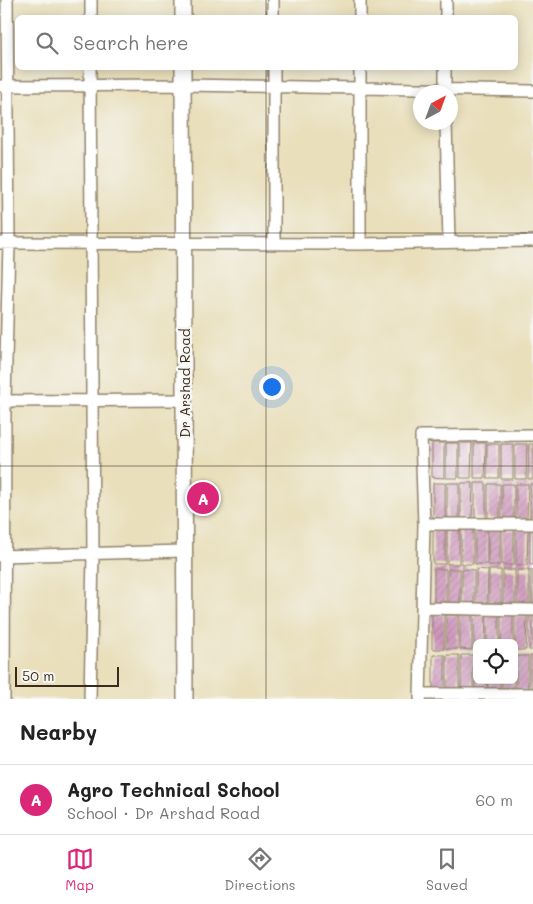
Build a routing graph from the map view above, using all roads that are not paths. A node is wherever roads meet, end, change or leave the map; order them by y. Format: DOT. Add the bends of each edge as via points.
graph roads {
  1 [pos="7,0"];
  2 [pos="91,0"];
  3 [pos="183,0"];
  4 [pos="273,0"];
  5 [pos="360,0"];
  6 [pos="446,0"];
  7 [pos="91,15"];
  8 [pos="183,15"];
  9 [pos="273,15"];
  10 [pos="360,15"];
  11 [pos="446,15"];
  12 [pos="90,70"];
  13 [pos="183,70"];
  14 [pos="274,70"];
  15 [pos="360,70"];
  16 [pos="445,70"];
  17 [pos="533,81"];
  18 [pos="183,85"];
  19 [pos="445,85"];
  20 [pos="4,86"];
  21 [pos="90,86"];
  22 [pos="274,87"];
  23 [pos="360,88"];
  24 [pos="413,90"];
  25 [pos="458,91"];
  26 [pos="533,92"];
  27 [pos="533,101"];
  28 [pos="446,130"];
  29 [pos="533,241"];
  30 [pos="449,242"];
  31 [pos="4,243"];
  32 [pos="274,243"];
  33 [pos="92,244"];
  34 [pos="183,244"];
  35 [pos="360,244"];
  36 [pos="184,400"];
  37 [pos="2,401"];
  38 [pos="92,401"];
  39 [pos="533,435"];
  40 [pos="424,524"];
  41 [pos="533,524"];
  42 [pos="184,551"];
  43 [pos="93,554"];
  44 [pos="2,556"];
  45 [pos="423,608"];
  46 [pos="533,610"];
  47 [pos="533,694"];
  48 [pos="421,697"];
  49 [pos="4,699"];
  50 [pos="90,699"];
  51 [pos="185,699"];
  1 -- 20 [label="street"];
  2 -- 7 [label="street"];
  3 -- 8 [label="street"];
  4 -- 9 [label="street"];
  5 -- 10 [label="street"];
  6 -- 11 [label="street"];
  12 -- 21 [label="street"];
  13 -- 18 [label="street, Dr Arshad Road"];
  14 -- 22 [label="street"];
  15 -- 23 [label="street"];
  16 -- 19 [label="street"];
  17 -- 26 [label="street"];
  18 -- 21 [label="street"];
  18 -- 22 [label="street"];
  18 -- 34 [label="street, Dr Arshad Road"];
  20 -- 21 [label="street"];
  20 -- 31 [label="street"];
  21 -- 33 [label="street"];
  22 -- 23 [label="street"];
  22 -- 32 [label="street"];
  23 -- 24 [label="street"];
  23 -- 35 [label="street"];
  25 -- 26 [label="street"];
  26 -- 27 [label="street"];
  28 -- 30 [label="street"];
  29 -- 30 [label="street"];
  30 -- 35 [label="street"];
  31 -- 33 [label="street"];
  31 -- 37 [label="street"];
  32 -- 34 [label="street"];
  32 -- 35 [label="street"];
  33 -- 34 [label="street"];
  33 -- 38 [label="street"];
  34 -- 36 [label="street, Dr Arshad Road"];
  36 -- 38 [label="street"];
  36 -- 42 [label="street, Dr Arshad Road"];
  37 -- 38 [label="street"];
  37 -- 44 [label="street"];
  38 -- 43 [label="street"];
  39 -- 40 [label="street" via="421,436"];
  40 -- 41 [label="street"];
  40 -- 45 [label="street"];
  42 -- 43 [label="street"];
  42 -- 51 [label="street, Dr Arshad Road"];
  43 -- 44 [label="street"];
  43 -- 50 [label="street"];
  44 -- 49 [label="street"];
  45 -- 46 [label="street"];
  45 -- 48 [label="street"];
  47 -- 48 [label="street"];
}
